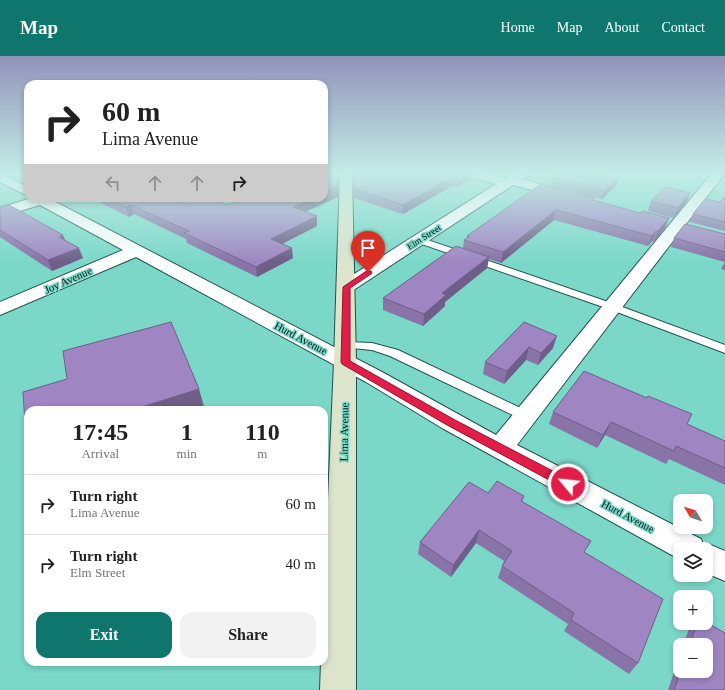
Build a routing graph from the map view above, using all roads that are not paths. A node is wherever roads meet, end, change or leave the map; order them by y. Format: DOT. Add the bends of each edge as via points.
graph roads {
  1 [pos="23,203"];
  2 [pos="46,203"];
  3 [pos="346,203"];
  4 [pos="477,203"];
  5 [pos="696,203"];
  6 [pos="0,213"];
  7 [pos="419,240"];
  8 [pos="136,251"];
  9 [pos="346,287"];
  10 [pos="613,307"];
  11 [pos="0,309"];
  12 [pos="725,349"];
  13 [pos="346,354"];
  14 [pos="526,416"];
  15 [pos="500,448"];
  16 [pos="677,542"];
  17 [pos="713,561"];
  18 [pos="725,567"];
  19 [pos="338,690"];
  1 -- 6 [label="street"];
  2 -- 8 [label="street, Hurd Avenue"];
  3 -- 9 [label="main road, Lima Avenue"];
  4 -- 7 [label="street, Elm Street"];
  5 -- 10 [label="street"];
  7 -- 9 [label="street, Elm Street"];
  7 -- 10 [label="lane"];
  8 -- 11 [label="street, Joy Avenue"];
  8 -- 13 [label="street, Hurd Avenue"];
  9 -- 13 [label="main road, Lima Avenue"];
  10 -- 12 [label="lane"];
  10 -- 14 [label="street"];
  13 -- 14 [label="lane" via="372,347 394,353"];
  13 -- 15 [label="street, Hurd Avenue" via="451,422"];
  13 -- 19 [label="main road, Lima Avenue"];
  14 -- 15 [label="street"];
  15 -- 16 [label="street, Hurd Avenue"];
  17 -- 18 [label="street"];
}
